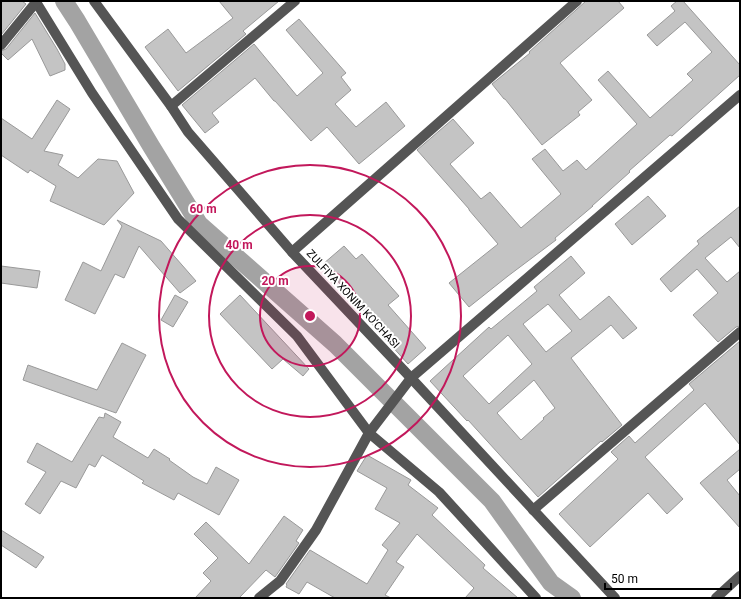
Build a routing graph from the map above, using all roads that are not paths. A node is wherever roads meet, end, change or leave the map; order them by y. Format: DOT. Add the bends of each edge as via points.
graph roads {
  1 [pos="36,1"];
  2 [pos="94,1"];
  3 [pos="295,1"];
  4 [pos="577,1"];
  5 [pos="1,45"];
  6 [pos="740,95"];
  7 [pos="172,106"];
  8 [pos="292,252"];
  9 [pos="740,332"];
  10 [pos="411,378"];
  11 [pos="369,433"];
  12 [pos="533,510"];
  13 [pos="740,576"];
  14 [pos="258,598"];
  15 [pos="536,598"];
  16 [pos="615,598"];
  17 [pos="716,598"];
  1 -- 5 [label="street"];
  1 -- 11 [label="street" via="92,93 178,219 297,336"];
  2 -- 7 [label="street, ZULFIYA XONIM KO'CHASI"];
  3 -- 7 [label="street"];
  4 -- 8 [label="street"];
  6 -- 10 [label="street"];
  7 -- 8 [label="street, ZULFIYA XONIM KO'CHASI" via="188,132"];
  8 -- 10 [label="street, ZULFIYA XONIM KO'CHASI"];
  9 -- 12 [label="street"];
  10 -- 11 [label="street"];
  10 -- 12 [label="street, ZULFIYA XONIM KO'CHASI"];
  11 -- 14 [label="street" via="316,530 280,581"];
  11 -- 15 [label="street" via="439,492"];
  12 -- 16 [label="street, ZULFIYA XONIM KO'CHASI"];
  13 -- 17 [label="street"];
}
